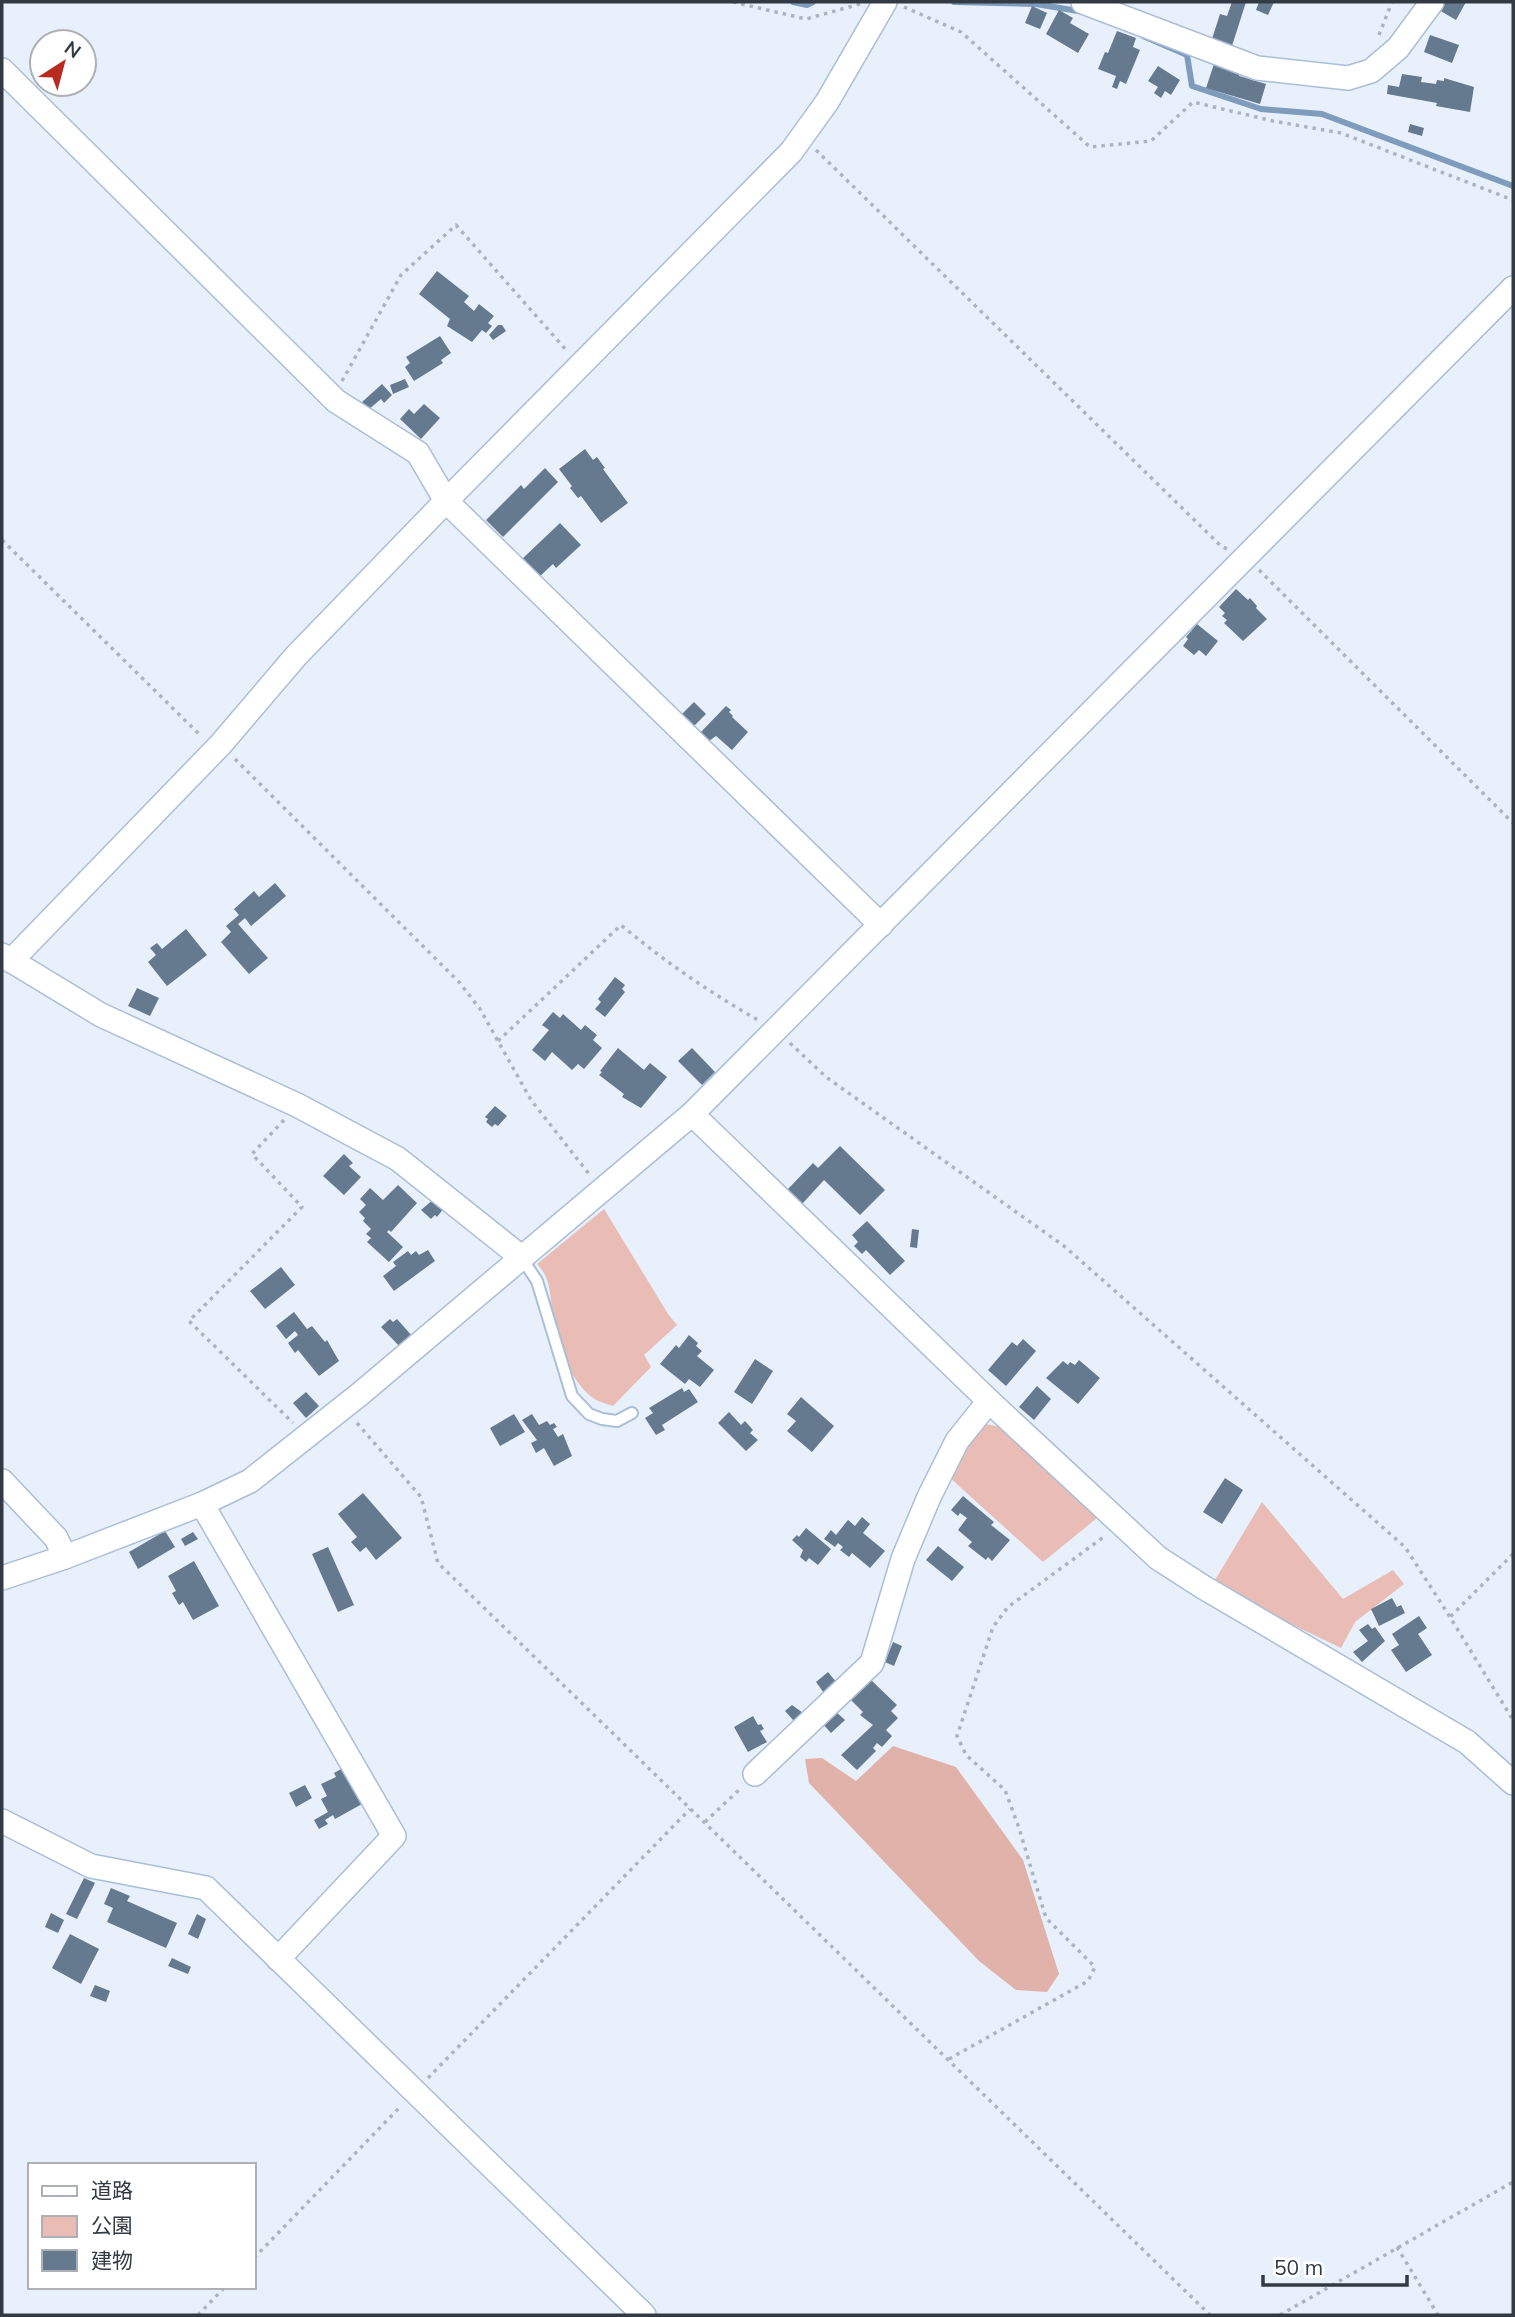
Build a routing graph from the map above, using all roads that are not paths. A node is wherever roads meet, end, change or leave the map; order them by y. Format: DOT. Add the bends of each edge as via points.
graph roads {
  1 [pos="1083,2"];
  2 [pos="1432,2"];
  3 [pos="894,4"];
  4 [pos="2,70"];
  5 [pos="1513,288"];
  6 [pos="446,501"];
  7 [pos="881,925"];
  8 [pos="6,958"];
  9 [pos="692,1114"];
  10 [pos="521,1257"];
  11 [pos="989,1401"];
  12 [pos="632,1413"];
  13 [pos="2,1481"];
  14 [pos="202,1504"];
  15 [pos="65,1557"];
  16 [pos="2,1578"];
  17 [pos="755,1774"];
  18 [pos="1513,1783"];
  19 [pos="2,1821"];
  20 [pos="278,1959"];
  21 [pos="644,2315"];
  1 -- 2 [label="street" via="1257,68 1348,78 1371,71 1398,48"];
  3 -- 6 [label="street" via="791,152"];
  4 -- 6 [label="street" via="332,397 418,453"];
  5 -- 7 [label="street"];
  6 -- 7 [label="street"];
  6 -- 8 [label="street" via="296,656 218,747"];
  7 -- 9 [label="street"];
  8 -- 10 [label="street" via="101,1015 297,1105 398,1159"];
  9 -- 10 [label="street"];
  9 -- 11 [label="street"];
  10 -- 12 [label="lane" via="537,1280 572,1396 589,1414 602,1419 617,1421"];
  10 -- 14 [label="street" via="250,1481"];
  11 -- 17 [label="street" via="957,1441 929,1497 903,1559 873,1662"];
  11 -- 18 [label="street" via="1158,1558 1467,1742"];
  13 -- 15 [label="street" via="56,1538"];
  14 -- 15 [label="street"];
  14 -- 20 [label="street" via="394,1836"];
  15 -- 16 [label="street"];
  19 -- 20 [label="street" via="90,1866 206,1888"];
  20 -- 21 [label="street"];
}
